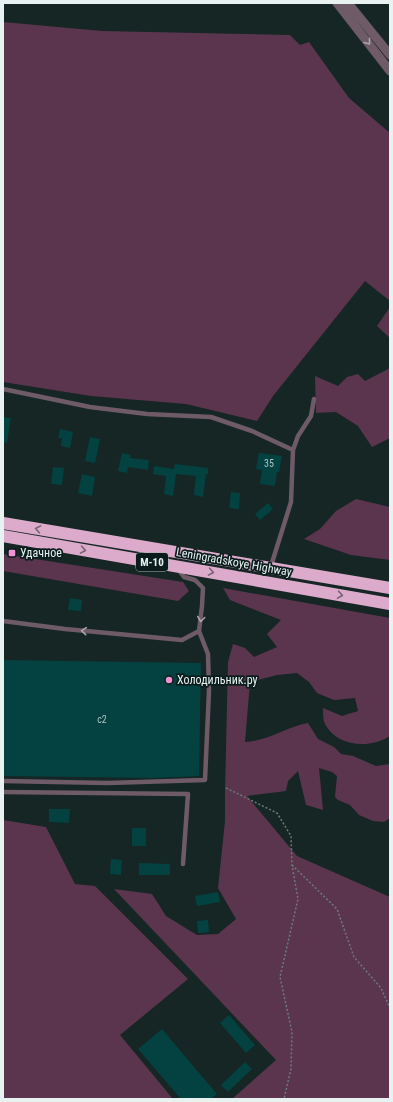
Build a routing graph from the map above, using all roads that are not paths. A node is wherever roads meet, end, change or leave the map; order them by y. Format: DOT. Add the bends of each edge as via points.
graph roads {
  1 [pos="337,3"];
  2 [pos="348,3"];
  3 [pos="350,12"];
  4 [pos="390,55"];
  5 [pos="390,71"];
  6 [pos="3,389"];
  7 [pos="314,399"];
  8 [pos="293,450"];
  9 [pos="3,523"];
  10 [pos="3,536"];
  11 [pos="176,566"];
  12 [pos="271,568"];
  13 [pos="390,588"];
  14 [pos="390,604"];
  15 [pos="3,622"];
  16 [pos="199,632"];
  17 [pos="3,781"];
  18 [pos="3,792"];
  19 [pos="183,864"];
  1 -- 3 [label="street"];
  2 -- 3 [label="street"];
  3 -- 4 [label="street"];
  3 -- 5 [label="street, one-way"];
  6 -- 8 [label="lane" via="90,407 211,418 252,431"];
  7 -- 8 [label="lane" via="311,416 298,436"];
  8 -- 12 [label="lane" via="291,502"];
  12 -- 9 [label="highway, Leningradskoye Highway / М-10, one-way"];
  10 -- 11 [label="highway, Leningradskoye Highway / М-10, one-way"];
  11 -- 14 [label="highway, Leningradskoye Highway / М-10, one-way"];
  11 -- 16 [label="lane, one-way" via="184,577 195,580 203,588"];
  12 -- 13 [label="highway, Leningradskoye Highway / М-10"];
  16 -- 15 [label="lane, one-way" via="182,640"];
  16 -- 17 [label="lane" via="208,654 205,780 108,783"];
  18 -- 19 [label="lane" via="188,794"];
}
